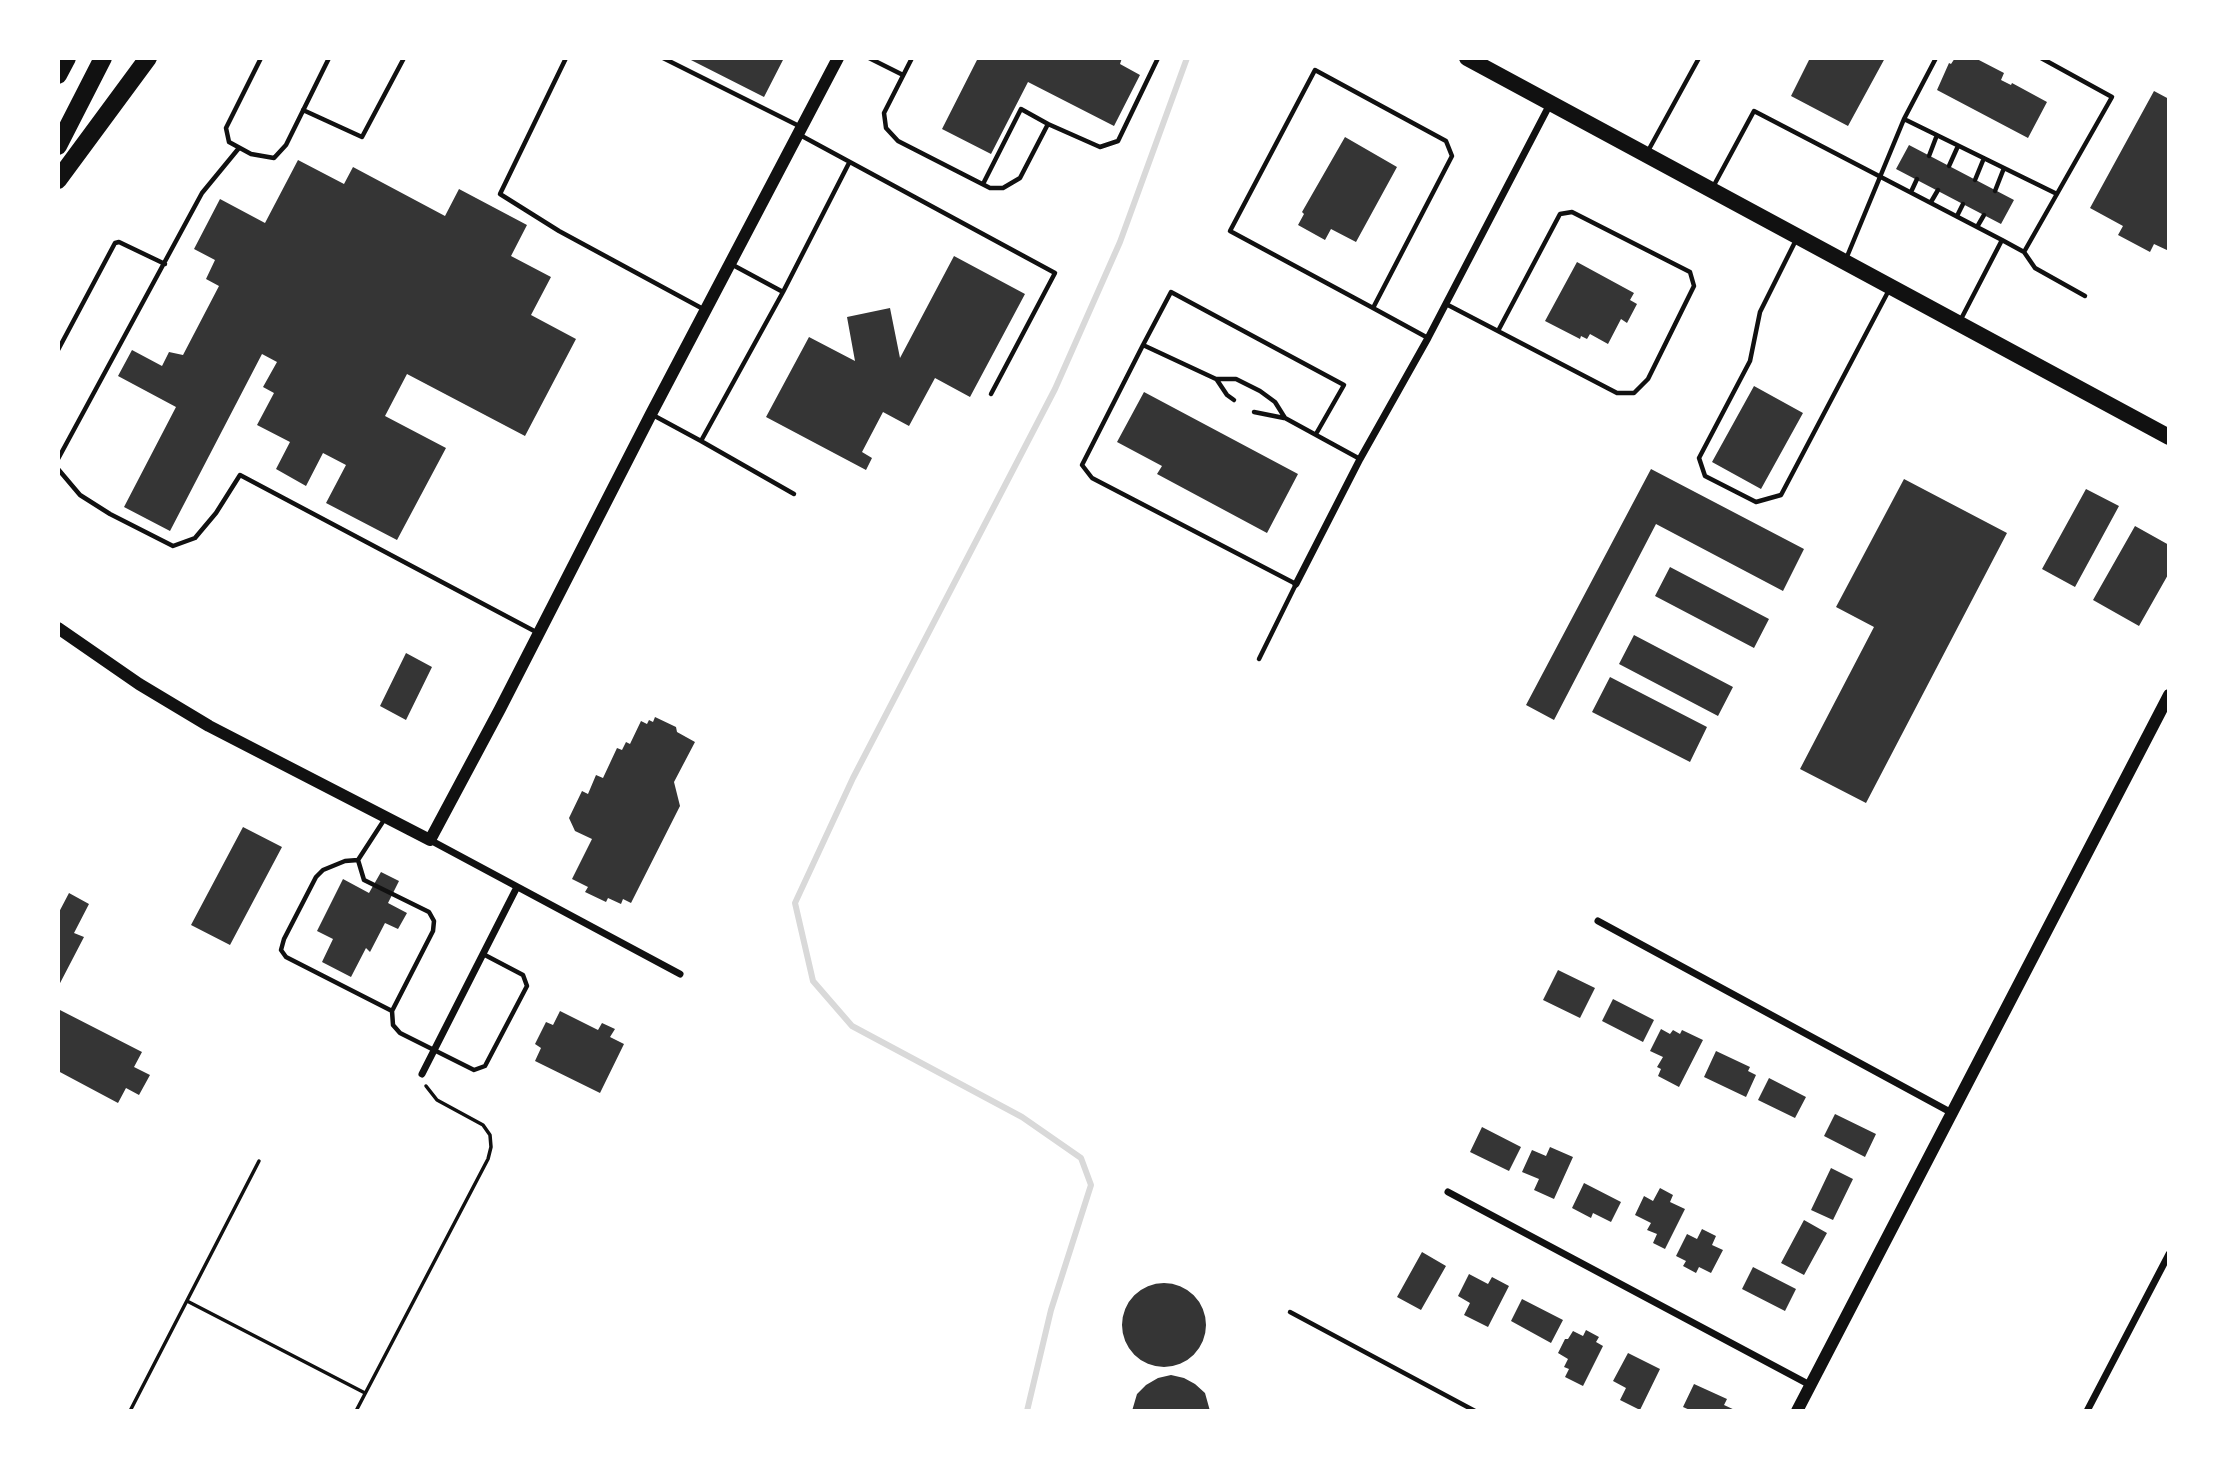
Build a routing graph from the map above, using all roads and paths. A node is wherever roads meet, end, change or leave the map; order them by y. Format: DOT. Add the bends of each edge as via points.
graph roads {
  1 [pos="66,58"];
  2 [pos="103,58"];
  3 [pos="148,58"];
  4 [pos="261,58"];
  5 [pos="329,58"];
  6 [pos="404,58"];
  7 [pos="566,58"];
  8 [pos="663,58"];
  9 [pos="838,58"];
  10 [pos="869,58"];
  11 [pos="912,58"];
  12 [pos="1158,58"];
  13 [pos="1467,58"];
  14 [pos="1699,58"];
  15 [pos="1936,58"];
  16 [pos="2041,58"];
  17 [pos="58,75"];
  18 [pos="903,75"];
  19 [pos="1550,103"];
  20 [pos="303,110"];
  21 [pos="1903,119"];
  22 [pos="1048,124"];
  23 [pos="801,131"];
  24 [pos="1937,135"];
  25 [pos="58,146"];
  26 [pos="1958,146"];
  27 [pos="239,148"];
  28 [pos="1646,155"];
  29 [pos="1929,156"];
  30 [pos="1984,158"];
  31 [pos="849,163"];
  32 [pos="1949,166"];
  33 [pos="2004,168"];
  34 [pos="1880,175"];
  35 [pos="1917,179"];
  36 [pos="58,180"];
  37 [pos="1975,180"];
  38 [pos="983,184"];
  39 [pos="1938,190"];
  40 [pos="1711,191"];
  41 [pos="1911,191"];
  42 [pos="1995,191"];
  43 [pos="2057,194"];
  44 [pos="1931,202"];
  45 [pos="1963,204"];
  46 [pos="1984,215"];
  47 [pos="1957,216"];
  48 [pos="1977,227"];
  49 [pos="1797,237"];
  50 [pos="2002,240"];
  51 [pos="2024,252"];
  52 [pos="1844,263"];
  53 [pos="165,264"];
  54 [pos="731,264"];
  55 [pos="1891,288"];
  56 [pos="783,292"];
  57 [pos="2085,296"];
  58 [pos="1446,303"];
  59 [pos="1373,308"];
  60 [pos="706,311"];
  61 [pos="1958,325"];
  62 [pos="1498,331"];
  63 [pos="1428,338"];
  64 [pos="1143,345"];
  65 [pos="58,350"];
  66 [pos="1216,379"];
  67 [pos="991,394"];
  68 [pos="1234,400"];
  69 [pos="1254,412"];
  70 [pos="651,414"];
  71 [pos="1285,418"];
  72 [pos="1316,434"];
  73 [pos="2169,437"];
  74 [pos="701,441"];
  75 [pos="58,459"];
  76 [pos="1360,459"];
  77 [pos="58,469"];
  78 [pos="794,494"];
  79 [pos="1296,584"];
  80 [pos="58,628"];
  81 [pos="539,633"];
  82 [pos="1259,659"];
  83 [pos="2169,695"];
  84 [pos="386,817"];
  85 [pos="430,840"];
  86 [pos="358,860"];
  87 [pos="517,887"];
  88 [pos="1598,921"];
  89 [pos="483,954"];
  90 [pos="680,974"];
  91 [pos="392,1011"];
  92 [pos="435,1050"];
  93 [pos="422,1074"];
  94 [pos="1952,1113"];
  95 [pos="259,1161"];
  96 [pos="1448,1192"];
  97 [pos="2169,1254"];
  98 [pos="187,1301"];
  99 [pos="1290,1312"];
  100 [pos="1810,1385"];
  101 [pos="366,1393"];
  102 [pos="130,1411"];
  103 [pos="356,1411"];
  104 [pos="1475,1411"];
  105 [pos="1797,1411"];
  106 [pos="2087,1411"];
  1 -- 17 [label="highway"];
  2 -- 25 [label="highway"];
  3 -- 36 [label="highway"];
  4 -- 27 [label="lane" via="226,128 229,142"];
  5 -- 20 [label="lane"];
  6 -- 20 [label="lane" via="362,137"];
  7 -- 60 [label="lane" via="500,194"];
  8 -- 23 [label="lane"];
  9 -- 23 [label="street"];
  10 -- 18 [label="lane"];
  11 -- 18 [label="lane"];
  12 -- 22 [label="lane" via="1118,141 1100,148"];
  13 -- 19 [label="highway"];
  14 -- 28 [label="lane"];
  15 -- 21 [label="lane"];
  16 -- 43 [label="lane" via="2112,97"];
  18 -- 38 [label="lane" via="884,113 886,128 898,141"];
  19 -- 28 [label="highway"];
  19 -- 58 [label="street"];
  20 -- 27 [label="lane" via="286,145 274,158"];
  21 -- 24 [label="lane"];
  21 -- 34 [label="lane"];
  22 -- 38 [label="lane" via="1020,178 1003,188"];
  22 -- 38 [label="lane" via="1021,109"];
  23 -- 31 [label="lane"];
  23 -- 54 [label="street"];
  24 -- 26 [label="lane"];
  24 -- 29 [label="lane"];
  26 -- 30 [label="lane"];
  26 -- 32 [label="lane"];
  27 -- 53 [label="lane" via="202,193"];
  28 -- 40 [label="highway"];
  30 -- 33 [label="lane"];
  30 -- 37 [label="lane"];
  31 -- 56 [label="lane"];
  31 -- 67 [label="lane" via="1055,273"];
  33 -- 42 [label="lane"];
  33 -- 43 [label="lane"];
  34 -- 40 [label="lane" via="1754,111"];
  34 -- 41 [label="lane"];
  34 -- 52 [label="lane"];
  35 -- 41 [label="lane"];
  39 -- 44 [label="lane"];
  40 -- 49 [label="highway"];
  41 -- 44 [label="lane"];
  43 -- 51 [label="lane"];
  44 -- 47 [label="lane"];
  45 -- 47 [label="lane"];
  46 -- 48 [label="lane"];
  47 -- 48 [label="lane"];
  48 -- 50 [label="lane"];
  49 -- 52 [label="highway"];
  49 -- 55 [label="lane" via="1760,312 1750,361 1699,458 1705,476 1756,502 1781,495"];
  50 -- 51 [label="lane"];
  50 -- 61 [label="lane"];
  51 -- 57 [label="lane" via="2035,268"];
  52 -- 55 [label="highway"];
  53 -- 65 [label="lane" via="115,243"];
  53 -- 75 [label="lane"];
  54 -- 56 [label="lane"];
  54 -- 60 [label="street"];
  55 -- 61 [label="highway"];
  56 -- 74 [label="lane"];
  58 -- 62 [label="lane"];
  58 -- 63 [label="street"];
  59 -- 59 [label="lane" via="1230,231 1315,70 1446,141 1452,156"];
  59 -- 63 [label="lane"];
  60 -- 70 [label="street"];
  61 -- 73 [label="highway"];
  62 -- 62 [label="lane" via="1616,394 1634,393 1648,379 1694,286 1690,272 1572,212 1560,214"];
  63 -- 76 [label="street"];
  64 -- 66 [label="lane"];
  64 -- 72 [label="lane" via="1171,292 1344,384"];
  64 -- 79 [label="lane" via="1082,465 1092,478"];
  66 -- 68 [label="lane"];
  66 -- 71 [label="lane" via="1236,379 1260,391 1275,402"];
  69 -- 71 [label="lane"];
  70 -- 74 [label="lane"];
  70 -- 81 [label="street"];
  71 -- 72 [label="lane"];
  72 -- 76 [label="lane"];
  74 -- 78 [label="lane"];
  76 -- 79 [label="street"];
  77 -- 81 [label="lane" via="80,495 173,547 195,538 240,475"];
  79 -- 82 [label="lane"];
  80 -- 84 [label="street" via="209,726"];
  81 -- 85 [label="street"];
  83 -- 94 [label="street"];
  84 -- 85 [label="street"];
  84 -- 86 [label="lane"];
  85 -- 87 [label="street"];
  86 -- 91 [label="lane" via="364,880 429,912 434,921"];
  86 -- 91 [label="lane" via="345,861 316,877 281,950 286,957"];
  87 -- 89 [label="street"];
  87 -- 90 [label="street"];
  88 -- 94 [label="street"];
  89 -- 92 [label="street"];
  89 -- 92 [label="lane" via="523,975 527,986 485,1066 474,1070"];
  91 -- 92 [label="lane" via="393,1026 400,1033"];
  92 -- 93 [label="street"];
  93 -- 101 [label="path" via="427,1090 437,1100 483,1125 491,1147"];
  94 -- 100 [label="street"];
  95 -- 98 [label="path"];
  96 -- 100 [label="street"];
  97 -- 106 [label="street"];
  98 -- 101 [label="path"];
  98 -- 102 [label="path"];
  99 -- 104 [label="lane"];
  100 -- 105 [label="street"];
  101 -- 103 [label="path"];
}
